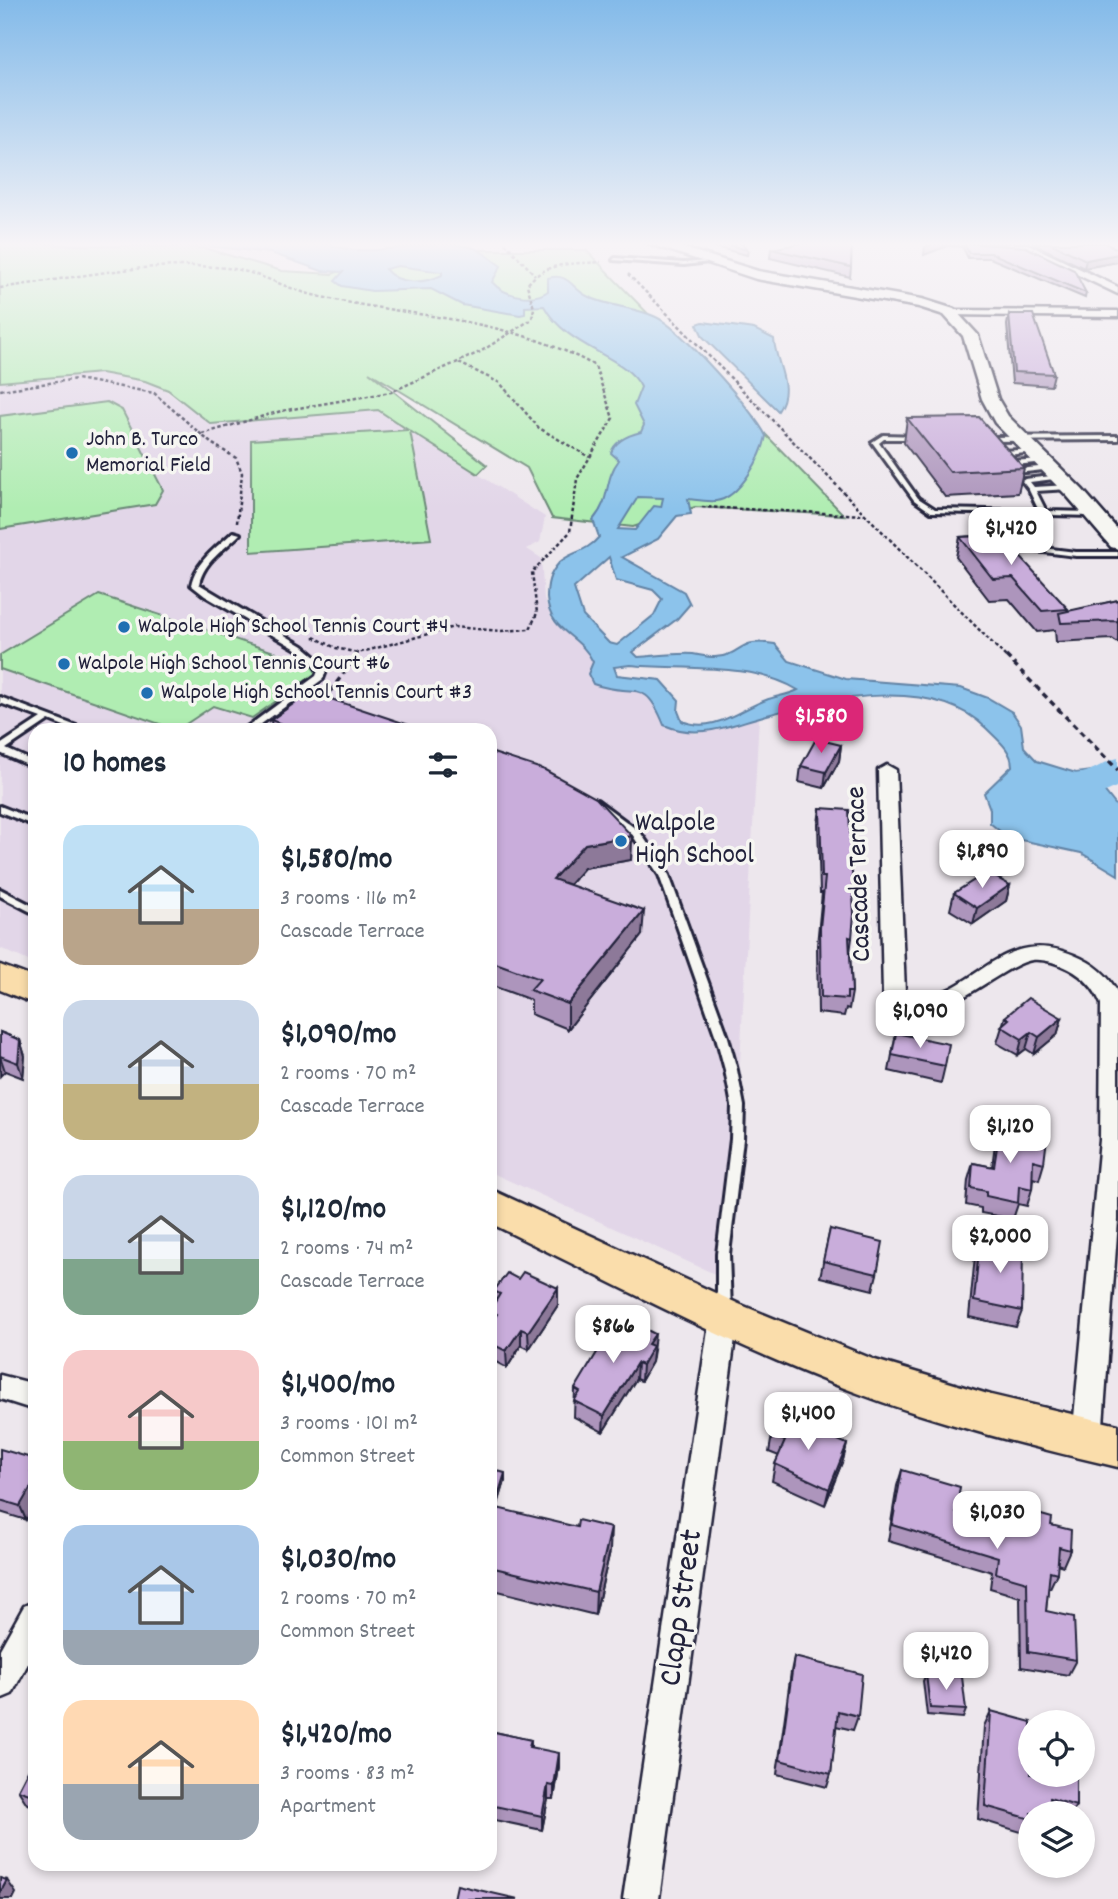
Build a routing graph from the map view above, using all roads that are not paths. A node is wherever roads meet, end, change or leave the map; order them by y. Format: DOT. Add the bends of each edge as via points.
graph roads {
  1 [pos="967,332"];
  2 [pos="935,437"];
  3 [pos="975,439"];
  4 [pos="988,439"];
  5 [pos="1118,439"];
  6 [pos="1003,453"];
  7 [pos="1010,463"];
  8 [pos="1046,464"];
  9 [pos="1017,471"];
  10 [pos="1025,481"];
  11 [pos="1032,489"];
  12 [pos="1044,514"];
  13 [pos="1093,514"];
  14 [pos="236,534"];
  15 [pos="981,543"];
  16 [pos="1118,543"];
  17 [pos="1118,554"];
  18 [pos="0,700"];
  19 [pos="321,704"];
  20 [pos="279,706"];
  21 [pos="48,717"];
  22 [pos="39,723"];
  23 [pos="64,723"];
  24 [pos="256,723"];
  25 [pos="28,731"];
  26 [pos="0,750"];
  27 [pos="28,762"];
  28 [pos="887,770"];
  29 [pos="582,794"];
  30 [pos="0,809"];
  31 [pos="28,820"];
  32 [pos="0,892"];
  33 [pos="28,907"];
  34 [pos="0,976"];
  35 [pos="28,989"];
  36 [pos="497,1208"];
  37 [pos="724,1316"];
  38 [pos="0,1388"];
  39 [pos="28,1395"];
  40 [pos="1102,1443"];
  41 [pos="28,1630"];
  42 [pos="0,1682"];
  43 [pos="641,1899"];
  1 -- 8 [label="street" via="995,410"];
  2 -- 12 [label="lane" via="883,437 875,442 923,506 945,513"];
  3 -- 4 [label="lane"];
  4 -- 6 [label="lane"];
  4 -- 8 [label="lane"];
  5 -- 8 [label="lane"];
  6 -- 7 [label="lane"];
  6 -- 8 [label="lane"];
  7 -- 8 [label="lane"];
  7 -- 9 [label="lane"];
  8 -- 9 [label="lane"];
  8 -- 10 [label="lane"];
  8 -- 11 [label="lane"];
  8 -- 13 [label="street"];
  9 -- 10 [label="lane"];
  10 -- 11 [label="lane"];
  11 -- 12 [label="lane"];
  12 -- 13 [label="lane"];
  13 -- 16 [label="street"];
  14 -- 20 [label="lane" via="205,562 195,585 285,638 319,664 320,677"];
  15 -- 17 [label="lane"];
  18 -- 21 [label="lane"];
  19 -- 20 [label="lane"];
  20 -- 24 [label="lane"];
  21 -- 22 [label="lane"];
  21 -- 23 [label="lane"];
  25 -- 26 [label="lane"];
  26 -- 27 [label="lane"];
  28 -- 40 [label="street, Cascade Terrace" via="894,995 898,1000 906,1004 943,1000 1025,954 1058,954 1083,967 1102,981 1111,1000 1112,1140"];
  29 -- 37 [label="lane" via="637,834 663,875 722,1037 738,1107 735,1174 723,1254"];
  30 -- 31 [label="lane"];
  32 -- 33 [label="lane"];
  34 -- 35 [label="main road"];
  36 -- 37 [label="main road"];
  37 -- 40 [label="main road" via="868,1377"];
  37 -- 43 [label="street, Clapp Street"];
  38 -- 39 [label="street"];
  41 -- 42 [label="street"];
}
